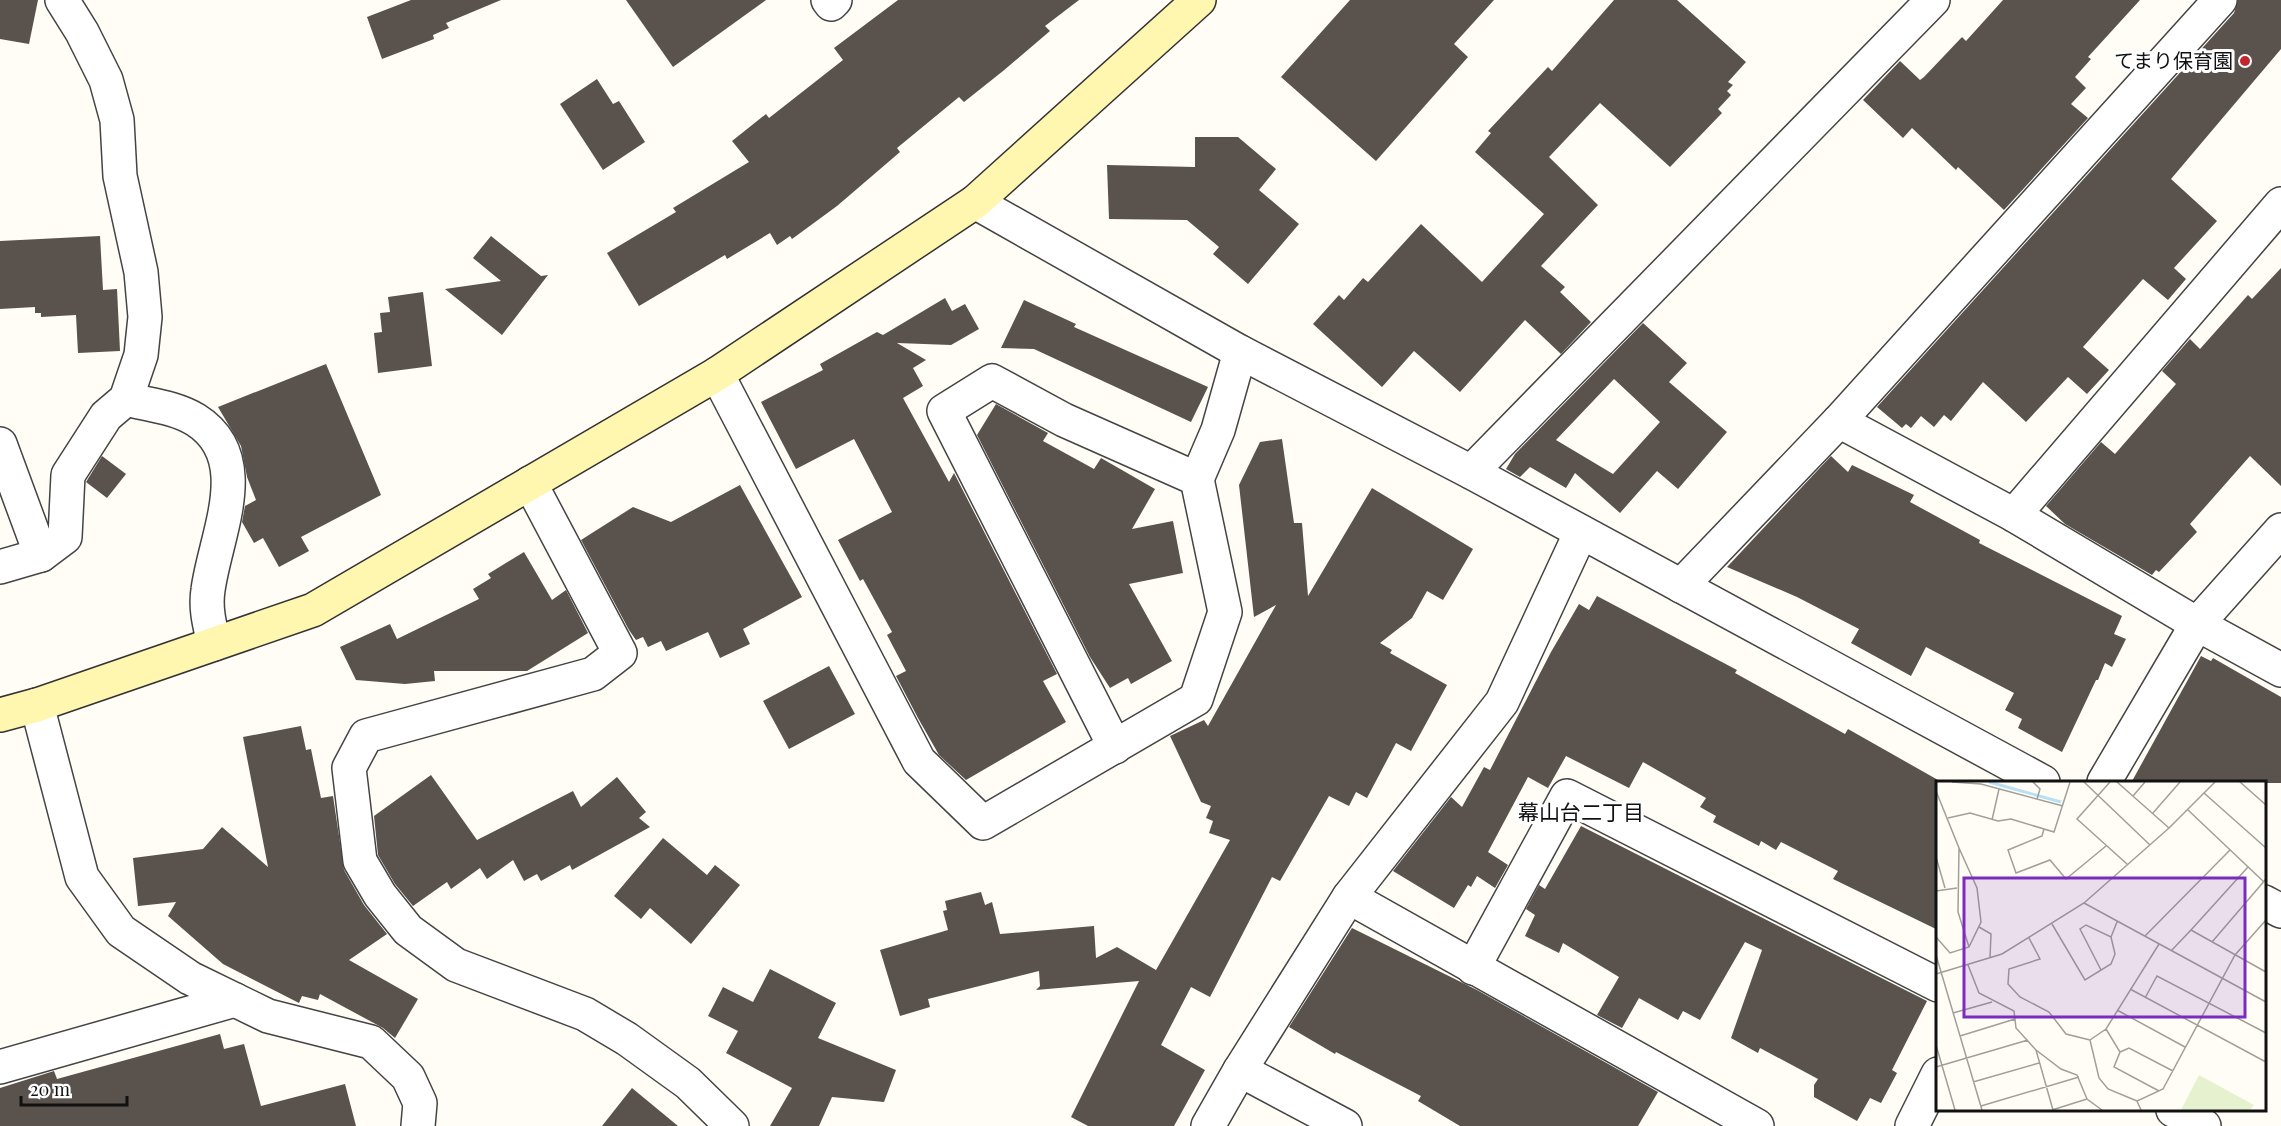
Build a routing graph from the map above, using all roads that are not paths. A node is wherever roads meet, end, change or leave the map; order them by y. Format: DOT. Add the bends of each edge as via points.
graph roads {
  1 [pos="62,0"];
  2 [pos="828,0"];
  3 [pos="835,0"];
  4 [pos="1199,0"];
  5 [pos="1933,0"];
  6 [pos="2220,0"];
  7 [pos="975,202"];
  8 [pos="2281,204"];
  9 [pos="1240,352"];
  10 [pos="717,374"];
  11 [pos="126,399"];
  12 [pos="1839,421"];
  13 [pos="0,444"];
  14 [pos="1471,472"];
  15 [pos="1197,479"];
  16 [pos="530,483"];
  17 [pos="2014,515"];
  18 [pos="2281,530"];
  19 [pos="1581,532"];
  20 [pos="41,555"];
  21 [pos="0,567"];
  22 [pos="1681,586"];
  23 [pos="2197,624"];
  24 [pos="214,644"];
  25 [pos="2281,670"];
  26 [pos="38,705"];
  27 [pos="0,715"];
  28 [pos="1115,747"];
  29 [pos="2039,781"];
  30 [pos="2105,781"];
  31 [pos="1349,897"];
  32 [pos="2266,903"];
  33 [pos="2281,911"];
  34 [pos="1473,968"];
  35 [pos="1936,984"];
  36 [pos="235,1000"];
  37 [pos="0,1067"];
  38 [pos="1240,1070"];
  39 [pos="1936,1078"];
  40 [pos="2175,1111"];
  41 [pos="418,1126"];
  42 [pos="732,1126"];
  43 [pos="1208,1126"];
  44 [pos="1345,1126"];
  45 [pos="1757,1126"];
  46 [pos="1912,1126"];
  47 [pos="2204,1126"];
  1 -- 11 [label="street" via="106,80 117,120 120,176 141,272 145,317 141,355"];
  2 -- 3 [label="street" via="831,4"];
  4 -- 7 [label="street"];
  5 -- 14 [label="street"];
  6 -- 12 [label="street"];
  7 -- 9 [label="street"];
  7 -- 10 [label="street"];
  8 -- 17 [label="street"];
  9 -- 14 [label="street"];
  9 -- 15 [label="street" via="1218,430"];
  10 -- 16 [label="street"];
  10 -- 28 [label="street" via="920,760 983,824"];
  11 -- 20 [label="street" via="106,416 68,475 65,537"];
  11 -- 24 [label="street" via="195,419 212,433 225,456 226,506 207,591 207,615"];
  12 -- 17 [label="street"];
  12 -- 22 [label="street"];
  13 -- 20 [label="street"];
  14 -- 19 [label="street"];
  15 -- 28 [label="street" via="1225,612 1196,699"];
  15 -- 28 [label="street" via="1064,420 992,381 944,411"];
  16 -- 24 [label="street" via="314,610"];
  16 -- 42 [label="street" via="620,653 593,674 366,736 349,768 360,861 408,930 456,965 585,1014 688,1083"];
  17 -- 23 [label="street"];
  18 -- 23 [label="street"];
  19 -- 22 [label="street"];
  19 -- 31 [label="street" via="1502,702"];
  20 -- 21 [label="street"];
  22 -- 29 [label="street"];
  23 -- 25 [label="street"];
  23 -- 30 [label="street"];
  24 -- 26 [label="street"];
  26 -- 27 [label="street"];
  26 -- 36 [label="street" via="82,877 122,931 190,978"];
  31 -- 34 [label="street"];
  31 -- 38 [label="street"];
  32 -- 33 [label="street"];
  34 -- 35 [label="street" via="1567,796"];
  34 -- 45 [label="street"];
  36 -- 37 [label="street"];
  36 -- 41 [label="street" via="268,1016 371,1042 408,1077 420,1103"];
  38 -- 43 [label="street"];
  38 -- 44 [label="street"];
  39 -- 46 [label="street"];
  40 -- 47 [label="street"];
}
